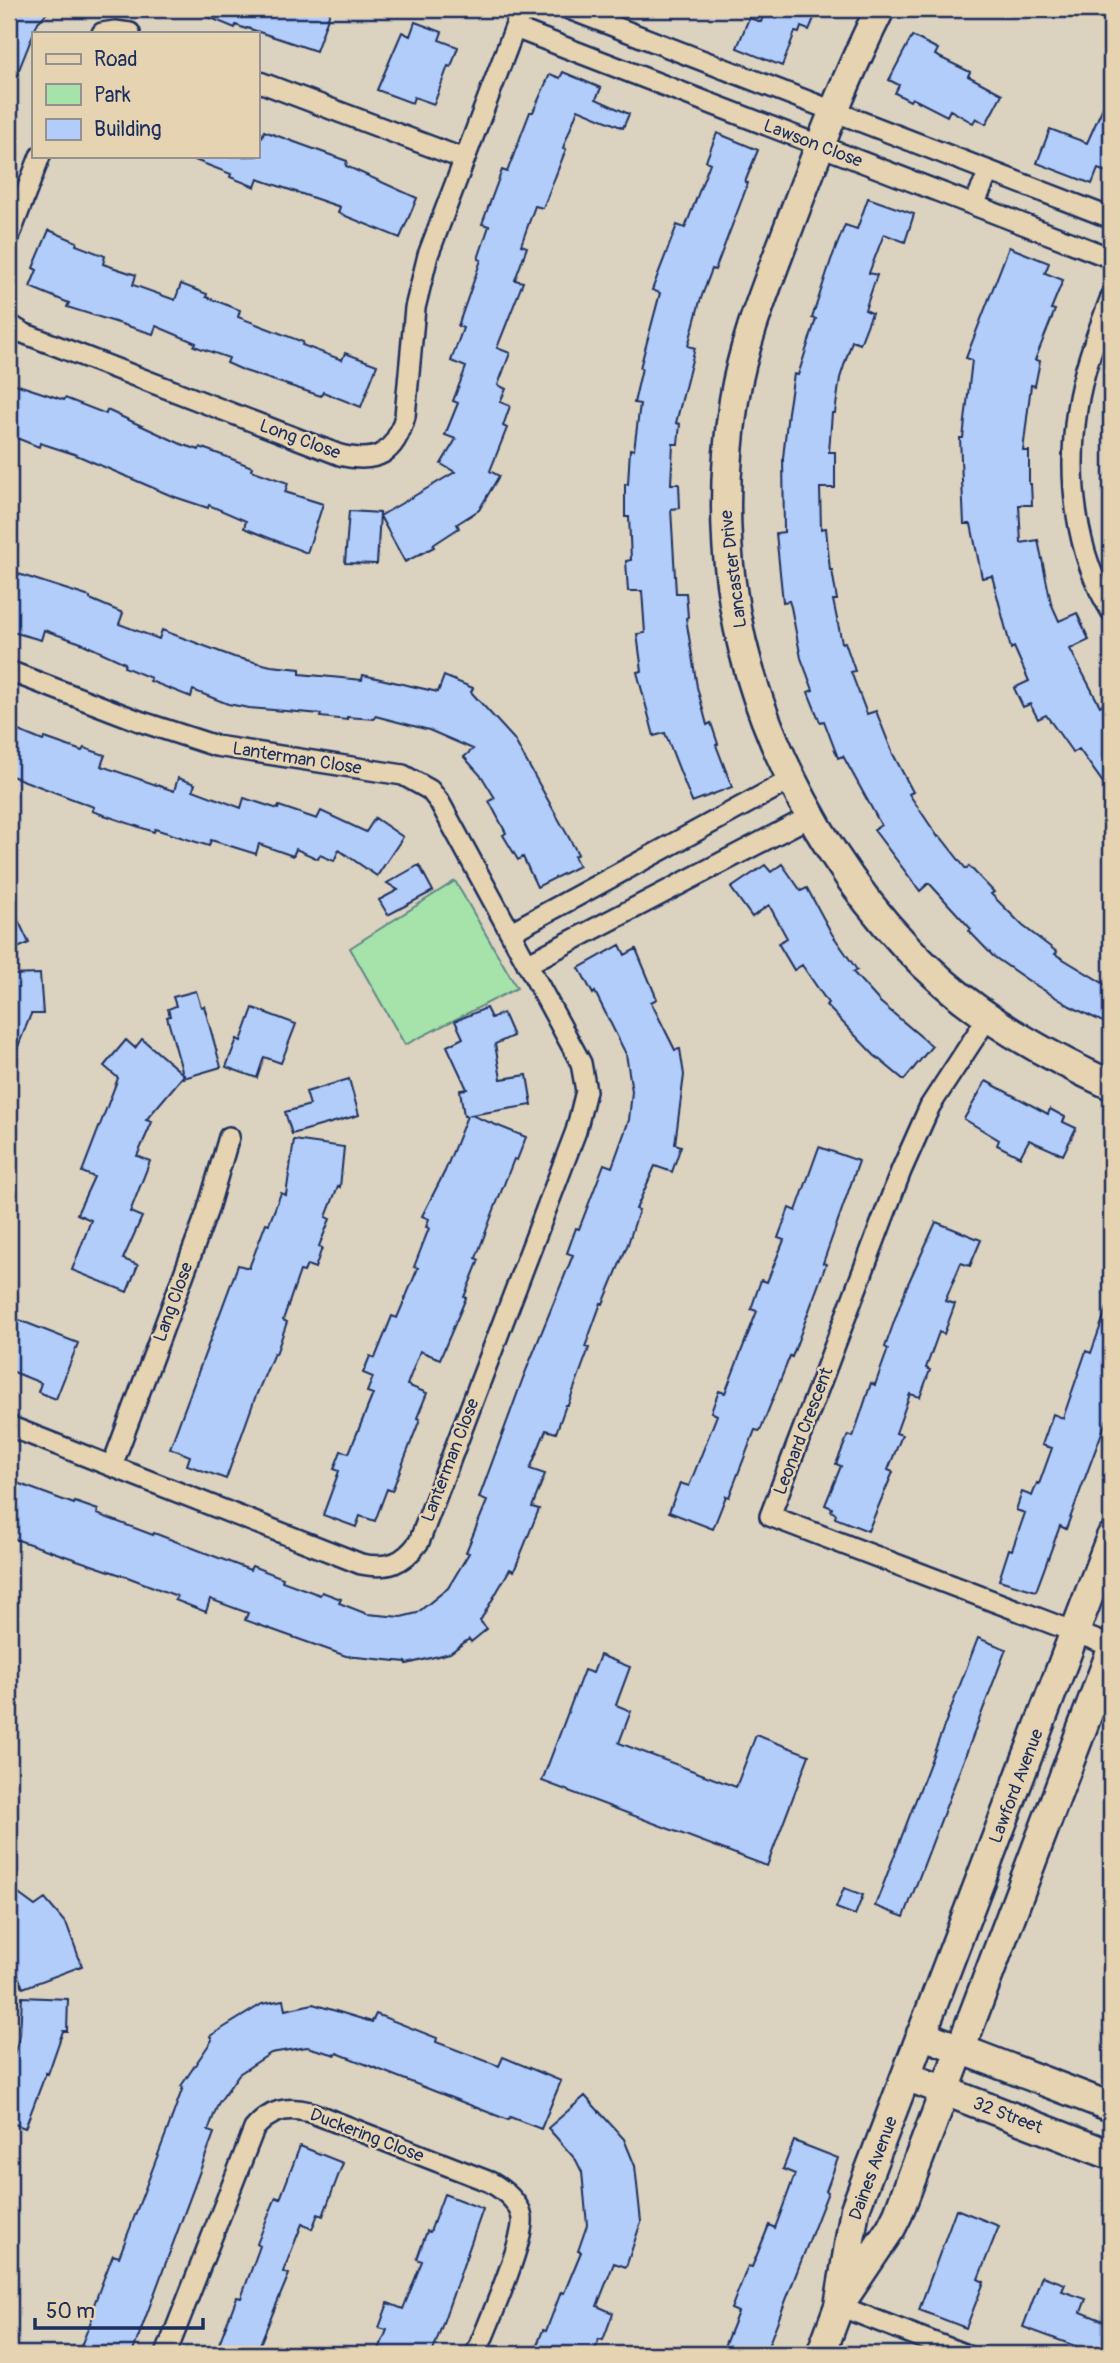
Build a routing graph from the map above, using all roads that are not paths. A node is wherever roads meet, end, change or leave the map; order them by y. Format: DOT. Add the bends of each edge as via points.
graph roads {
  1 [pos="569,9"];
  2 [pos="880,9"];
  3 [pos="520,16"];
  4 [pos="259,82"];
  5 [pos="834,111"];
  6 [pos="820,146"];
  7 [pos="39,158"];
  8 [pos="464,159"];
  9 [pos="989,171"];
  10 [pos="974,205"];
  11 [pos="1111,218"];
  12 [pos="9,237"];
  13 [pos="1111,258"];
  14 [pos="1111,297"];
  15 [pos="9,324"];
  16 [pos="1111,611"];
  17 [pos="9,671"];
  18 [pos="793,779"];
  19 [pos="811,816"];
  20 [pos="510,932"];
  21 [pos="527,964"];
  22 [pos="988,1017"];
  23 [pos="1111,1085"];
  24 [pos="229,1137"];
  25 [pos="9,1426"];
  26 [pos="112,1466"];
  27 [pos="1111,1537"];
  28 [pos="1075,1632"];
  29 [pos="1111,1646"];
  30 [pos="1111,1652"];
  31 [pos="921,2034"];
  32 [pos="961,2050"];
  33 [pos="906,2076"];
  34 [pos="945,2091"];
  35 [pos="1111,2107"];
  36 [pos="1111,2155"];
  37 [pos="839,2306"];
  38 [pos="166,2354"];
  39 [pos="476,2354"];
  40 [pos="821,2354"];
  41 [pos="964,2354"];
  1 -- 5 [label="street"];
  2 -- 5 [label="street, Lancaster Drive"];
  3 -- 6 [label="street, Lawson Close"];
  3 -- 8 [label="street, Long Close"];
  4 -- 8 [label="street"];
  5 -- 6 [label="street, Lancaster Drive"];
  5 -- 9 [label="street"];
  6 -- 10 [label="street, Lawson Close"];
  6 -- 18 [label="street, Lancaster Drive" via="751,330 735,396 725,487 731,585 744,650 775,743"];
  7 -- 12 [label="street"];
  8 -- 15 [label="street, Long Close" via="422,275 401,432 380,456 340,455"];
  9 -- 10 [label="street"];
  9 -- 11 [label="street"];
  10 -- 13 [label="street, Lawson Close"];
  14 -- 16 [label="street" via="1077,409 1074,461 1077,518 1099,591"];
  17 -- 20 [label="street, Lanterman Close" via="216,746 403,775 417,781 440,803"];
  18 -- 19 [label="street, Lancaster Drive"];
  18 -- 20 [label="street"];
  19 -- 21 [label="street"];
  19 -- 22 [label="street, Lancaster Drive" via="853,884 888,928"];
  20 -- 21 [label="street, Lanterman Close"];
  21 -- 26 [label="street, Lanterman Close" via="580,1063 584,1101 411,1554 388,1566 361,1564"];
  22 -- 23 [label="street, Lancaster Drive"];
  22 -- 28 [label="street, Leonard Crescent" via="921,1125 771,1516"];
  24 -- 26 [label="street, Lang Close" via="207,1212"];
  25 -- 26 [label="street, Lanterman Close"];
  27 -- 28 [label="street, Lawford Avenue"];
  28 -- 29 [label="street, Leonard Crescent"];
  28 -- 31 [label="street, Lawford Avenue"];
  30 -- 32 [label="street"];
  31 -- 32 [label="street"];
  31 -- 33 [label="street, Daines Avenue"];
  32 -- 34 [label="street"];
  32 -- 35 [label="street"];
  33 -- 34 [label="street, 32 Street"];
  33 -- 37 [label="street, Daines Avenue" via="855,2209"];
  34 -- 36 [label="street, 32 Street"];
  34 -- 37 [label="street, Daines Avenue" via="891,2228"];
  37 -- 40 [label="street, Daines Avenue"];
  37 -- 41 [label="street"];
  38 -- 39 [label="street, Duckering Close" via="254,2129 271,2113 295,2109 490,2182 511,2198 522,2219 520,2236"];
}
